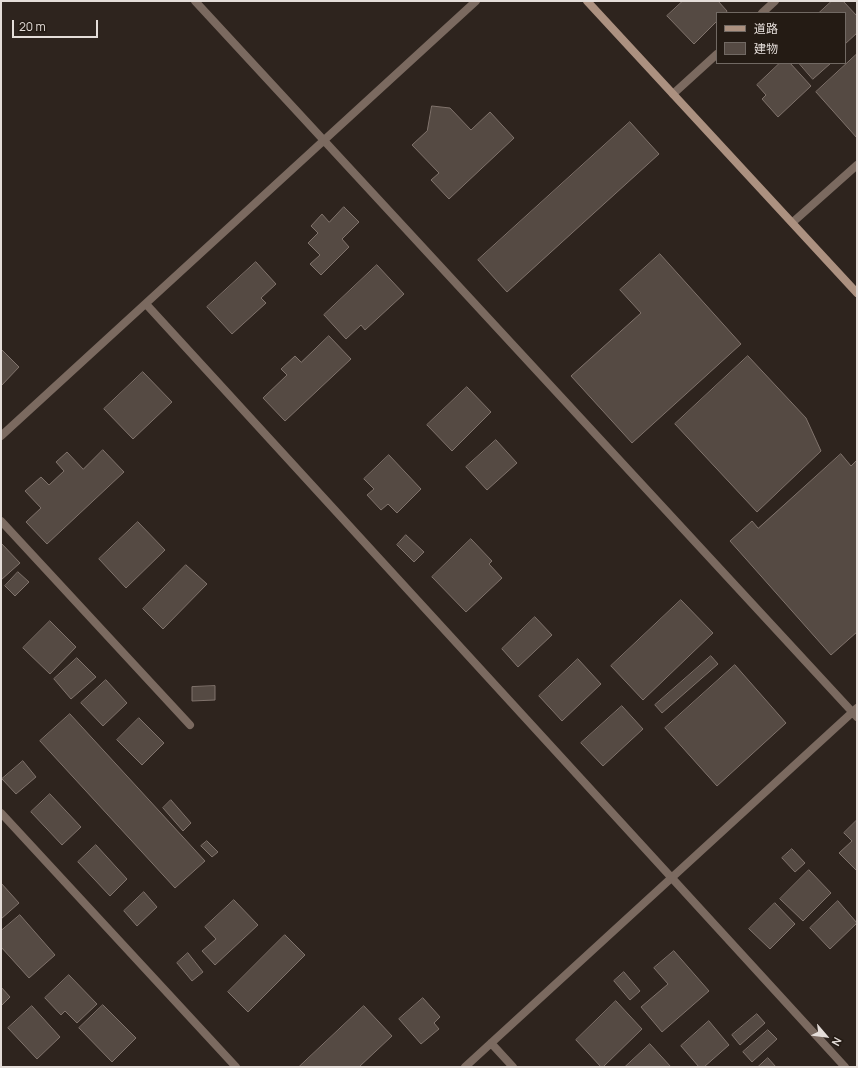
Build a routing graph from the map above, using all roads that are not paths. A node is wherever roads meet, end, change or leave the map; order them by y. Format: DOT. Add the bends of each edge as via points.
graph roads {
  1 [pos="195,1"];
  2 [pos="476,1"];
  3 [pos="587,1"];
  4 [pos="775,1"];
  5 [pos="763,12"];
  6 [pos="716,55"];
  7 [pos="673,94"];
  8 [pos="324,141"];
  9 [pos="857,165"];
  10 [pos="793,222"];
  11 [pos="857,293"];
  12 [pos="146,304"];
  13 [pos="1,436"];
  14 [pos="1,521"];
  15 [pos="856,713"];
  16 [pos="190,725"];
  17 [pos="1,813"];
  18 [pos="672,879"];
  19 [pos="491,1043"];
  20 [pos="236,1067"];
  21 [pos="465,1067"];
  22 [pos="513,1067"];
  23 [pos="845,1067"];
  1 -- 8 [label="street"];
  2 -- 8 [label="street"];
  3 -- 7 [label="street"];
  4 -- 5 [label="street"];
  6 -- 7 [label="street"];
  7 -- 10 [label="street"];
  8 -- 12 [label="street"];
  8 -- 15 [label="street"];
  9 -- 10 [label="street"];
  10 -- 11 [label="street"];
  12 -- 13 [label="street"];
  12 -- 18 [label="street"];
  14 -- 16 [label="street"];
  15 -- 18 [label="street"];
  17 -- 20 [label="street"];
  18 -- 19 [label="street"];
  18 -- 23 [label="street"];
  19 -- 21 [label="street"];
  19 -- 22 [label="street"];
}
